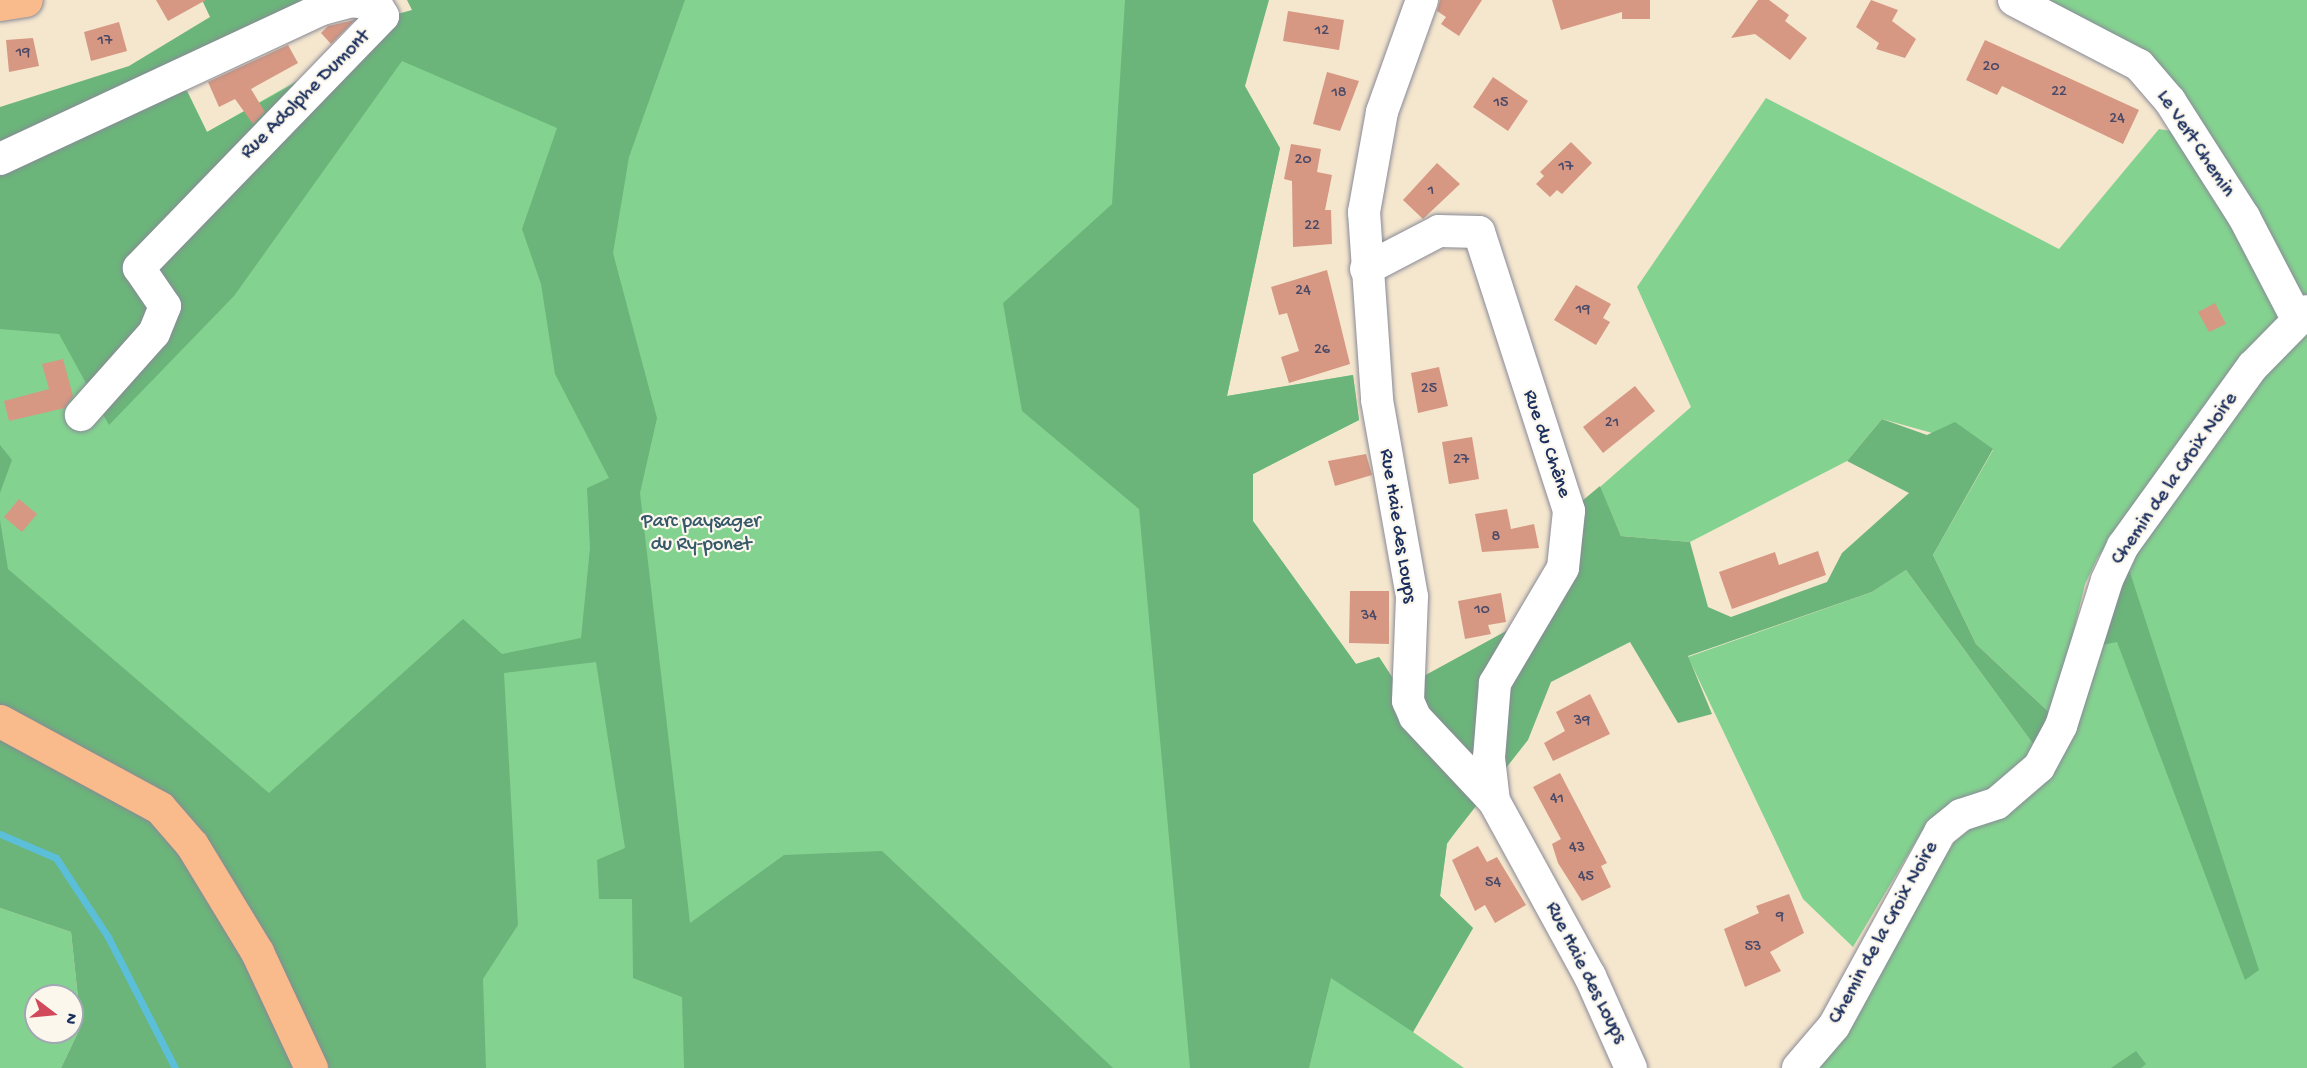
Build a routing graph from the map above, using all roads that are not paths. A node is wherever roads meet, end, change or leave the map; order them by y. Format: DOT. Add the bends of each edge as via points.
graph roads {
  1 [pos="26,0"];
  2 [pos="1422,0"];
  3 [pos="2014,0"];
  4 [pos="0,4"];
  5 [pos="0,159"];
  6 [pos="1366,268"];
  7 [pos="2302,315"];
  8 [pos="81,415"];
  9 [pos="0,721"];
  10 [pos="1494,801"];
  11 [pos="311,1068"];
  12 [pos="1631,1068"];
  13 [pos="1798,1068"];
  1 -- 4 [label="main road"];
  2 -- 6 [label="street, Rue Haie des Loups" via="1367,172"];
  3 -- 7 [label="street, Le Vert Chemin" via="2147,74 2170,101"];
  5 -- 8 [label="street, Rue Adolphe Dumont" via="322,9 351,1 376,4 383,16 139,268 165,306 154,333"];
  6 -- 10 [label="street, Rue Haie des Loups" via="1377,400 1412,597 1408,701 1415,717"];
  6 -- 10 [label="street, Rue du Chêne" via="1439,231 1479,232 1569,511 1563,568 1495,683 1489,758"];
  7 -- 13 [label="street, Chemin de la Croix Noire" via="2253,366 2123,546 2107,580 2061,726 2039,767 1997,803 1961,815 1940,832 1834,1026"];
  9 -- 11 [label="main road" via="160,808 192,845 256,952"];
  10 -- 12 [label="street, Rue Haie des Loups" via="1590,976"];
}
